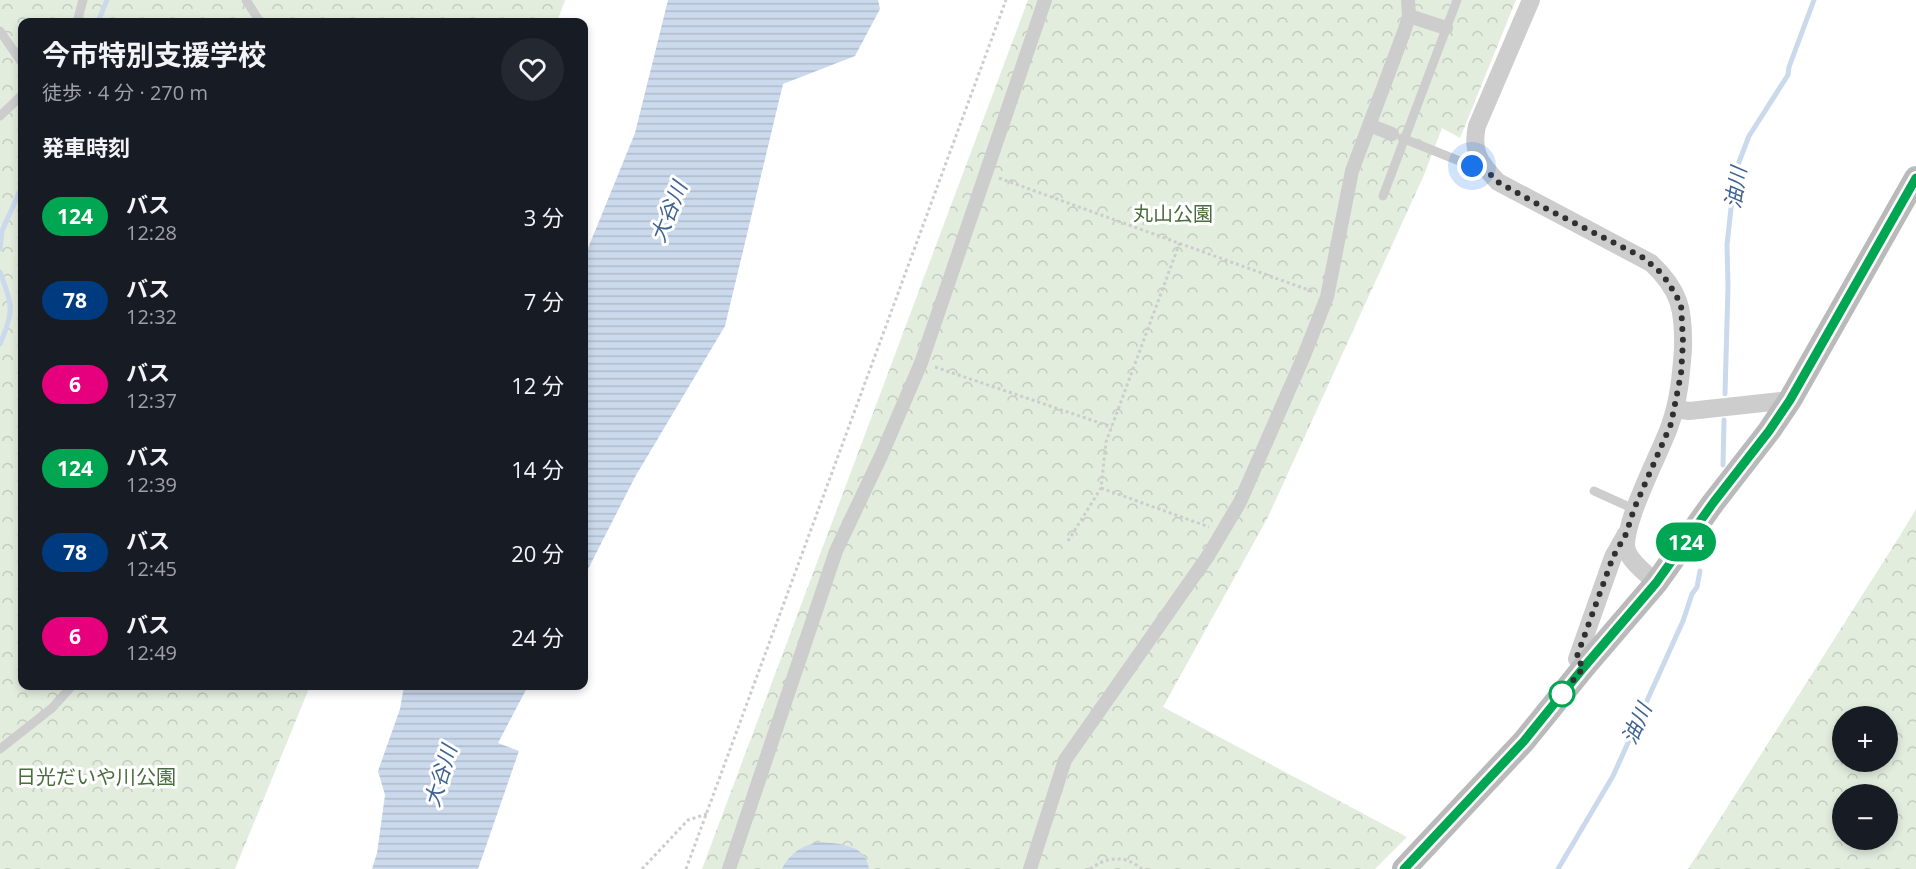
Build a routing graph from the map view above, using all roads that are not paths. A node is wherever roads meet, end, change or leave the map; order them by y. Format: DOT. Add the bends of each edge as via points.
graph roads {
  1 [pos="83,0"];
  2 [pos="246,0"];
  3 [pos="1045,0"];
  4 [pos="1408,0"];
  5 [pos="1457,0"];
  6 [pos="1531,0"];
  7 [pos="1409,16"];
  8 [pos="78,18"];
  9 [pos="257,18"];
  10 [pos="1446,28"];
  11 [pos="0,31"];
  12 [pos="18,57"];
  13 [pos="18,99"];
  14 [pos="0,116"];
  15 [pos="1369,125"];
  16 [pos="1398,136"];
  17 [pos="1486,170"];
  18 [pos="1916,178"];
  19 [pos="1383,196"];
  20 [pos="1790,400"];
  21 [pos="1675,409"];
  22 [pos="1594,491"];
  23 [pos="1634,509"];
  24 [pos="1626,534"];
  25 [pos="1656,583"];
  26 [pos="1584,667"];
  27 [pos="68,690"];
  28 [pos="0,749"];
  29 [pos="729,869"];
  30 [pos="1030,869"];
  31 [pos="1404,869"];
  1 -- 8 [label="lane"];
  2 -- 9 [label="lane"];
  3 -- 29 [label="street" via="921,363 836,551"];
  4 -- 7 [label="street"];
  5 -- 10 [label="lane"];
  6 -- 17 [label="street" via="1478,126 1475,147"];
  7 -- 10 [label="street"];
  7 -- 15 [label="street"];
  10 -- 16 [label="lane"];
  11 -- 12 [label="lane"];
  13 -- 14 [label="lane"];
  15 -- 16 [label="street"];
  15 -- 30 [label="street" via="1352,171 1327,297 1240,502 1208,556 1065,760"];
  16 -- 17 [label="lane"];
  16 -- 19 [label="lane"];
  17 -- 21 [label="street" via="1498,182 1541,206 1642,257 1668,282 1681,304 1683,342"];
  18 -- 20 [label="main road"];
  20 -- 21 [label="street" via="1689,411"];
  20 -- 25 [label="main road"];
  21 -- 23 [label="street"];
  22 -- 23 [label="lane"];
  23 -- 24 [label="street"];
  24 -- 25 [label="street" via="1628,554"];
  24 -- 26 [label="street" via="1613,557 1576,659"];
  25 -- 26 [label="main road"];
  26 -- 31 [label="main road" via="1524,741"];
  27 -- 28 [label="lane"];
}
